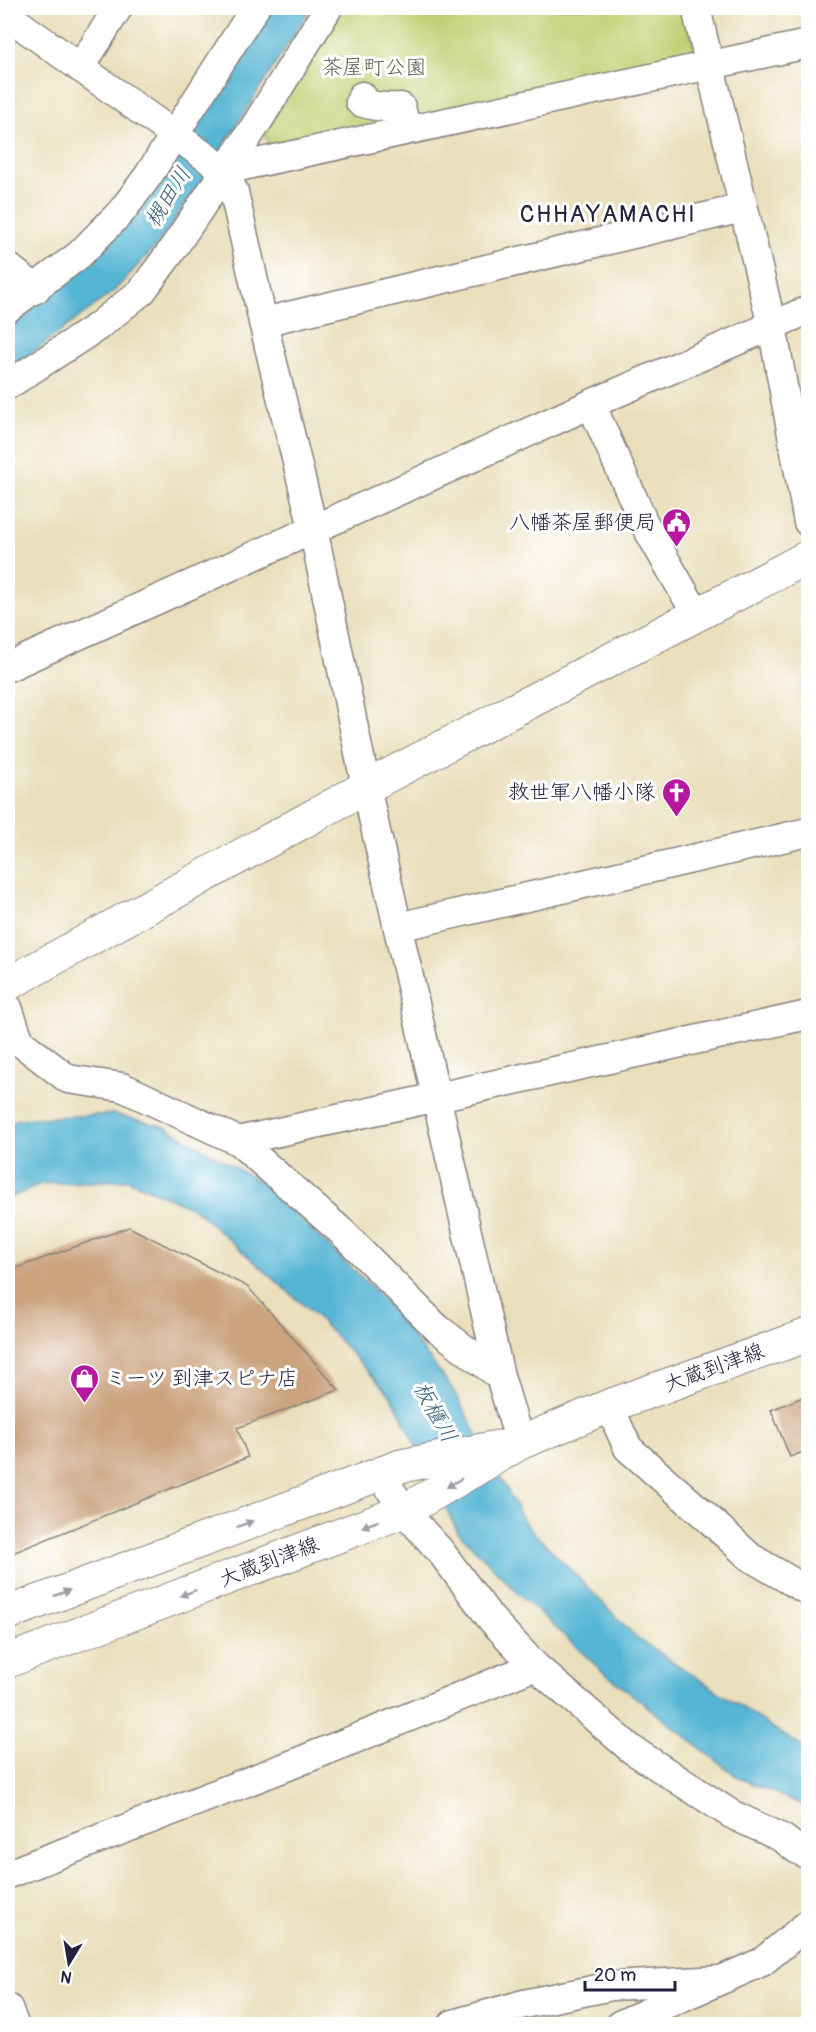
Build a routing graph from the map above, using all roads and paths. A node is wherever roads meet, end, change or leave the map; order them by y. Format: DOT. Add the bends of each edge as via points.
graph roads {
  1 [pos="117,8"];
  2 [pos="255,8"];
  3 [pos="328,8"];
  4 [pos="696,8"];
  5 [pos="8,16"];
  6 [pos="808,44"];
  7 [pos="709,65"];
  8 [pos="80,68"];
  9 [pos="362,96"];
  10 [pos="404,119"];
  11 [pos="173,134"];
  12 [pos="224,170"];
  13 [pos="743,208"];
  14 [pos="8,267"];
  15 [pos="36,289"];
  16 [pos="8,308"];
  17 [pos="808,310"];
  18 [pos="263,322"];
  19 [pos="772,326"];
  20 [pos="8,385"];
  21 [pos="591,404"];
  22 [pos="808,522"];
  23 [pos="313,528"];
  24 [pos="808,557"];
  25 [pos="697,615"];
  26 [pos="8,667"];
  27 [pos="366,787"];
  28 [pos="808,832"];
  29 [pos="398,927"];
  30 [pos="8,984"];
  31 [pos="8,1008"];
  32 [pos="808,1016"];
  33 [pos="436,1096"];
  34 [pos="238,1141"];
  35 [pos="808,1335"];
  36 [pos="500,1376"];
  37 [pos="609,1406"];
  38 [pos="520,1443"];
  39 [pos="391,1469"];
  40 [pos="414,1506"];
  41 [pos="808,1591"];
  42 [pos="8,1613"];
  43 [pos="8,1661"];
  44 [pos="535,1666"];
  45 [pos="808,1855"];
  46 [pos="8,1874"];
  47 [pos="808,1926"];
  48 [pos="720,1980"];
  49 [pos="8,2008"];
  50 [pos="14,2025"];
  51 [pos="453,2025"];
  52 [pos="621,2025"];
  1 -- 8 [label="street"];
  2 -- 11 [label="street"];
  3 -- 12 [label="street"];
  4 -- 7 [label="street"];
  5 -- 8 [label="street"];
  6 -- 7 [label="street"];
  7 -- 12 [label="street"];
  7 -- 13 [label="street"];
  8 -- 11 [label="street"];
  9 -- 10 [label="street" via="360,102 369,105 401,107"];
  11 -- 12 [label="street"];
  11 -- 15 [label="street" via="122,212 79,255"];
  12 -- 18 [label="street" via="234,192"];
  12 -- 20 [label="street" via="141,291 97,327"];
  13 -- 18 [label="street"];
  13 -- 19 [label="street"];
  14 -- 15 [label="street"];
  15 -- 16 [label="street"];
  17 -- 19 [label="street"];
  18 -- 23 [label="street"];
  19 -- 21 [label="street"];
  19 -- 22 [label="street"];
  21 -- 23 [label="street"];
  21 -- 25 [label="street" via="644,523"];
  23 -- 26 [label="street"];
  23 -- 27 [label="street"];
  24 -- 25 [label="main road"];
  25 -- 27 [label="main road"];
  27 -- 29 [label="street"];
  27 -- 30 [label="main road"];
  28 -- 29 [label="street"];
  29 -- 33 [label="street"];
  31 -- 34 [label="street" via="20,1042 68,1079 122,1087"];
  32 -- 33 [label="street"];
  33 -- 34 [label="street"];
  33 -- 36 [label="street"];
  34 -- 36 [label="street" via="343,1233 437,1328"];
  35 -- 37 [label="main road, 大蔵到津線"];
  36 -- 38 [label="street"];
  37 -- 38 [label="main road, 大蔵到津線"];
  37 -- 41 [label="street" via="628,1448 750,1557"];
  38 -- 39 [label="main road, 大蔵到津線"];
  38 -- 40 [label="main road, 大蔵到津線, one-way"];
  39 -- 40 [label="street"];
  42 -- 39 [label="main road, 大蔵到津線, one-way"];
  40 -- 43 [label="main road, 大蔵到津線, one-way"];
  40 -- 44 [label="street" via="441,1552 491,1619"];
  44 -- 45 [label="street" via="631,1749 731,1814"];
  44 -- 46 [label="street"];
  47 -- 48 [label="street" via="762,1962"];
  48 -- 51 [label="street" via="612,1986 524,2004"];
  48 -- 52 [label="street"];
  49 -- 50 [label="street"];
}
